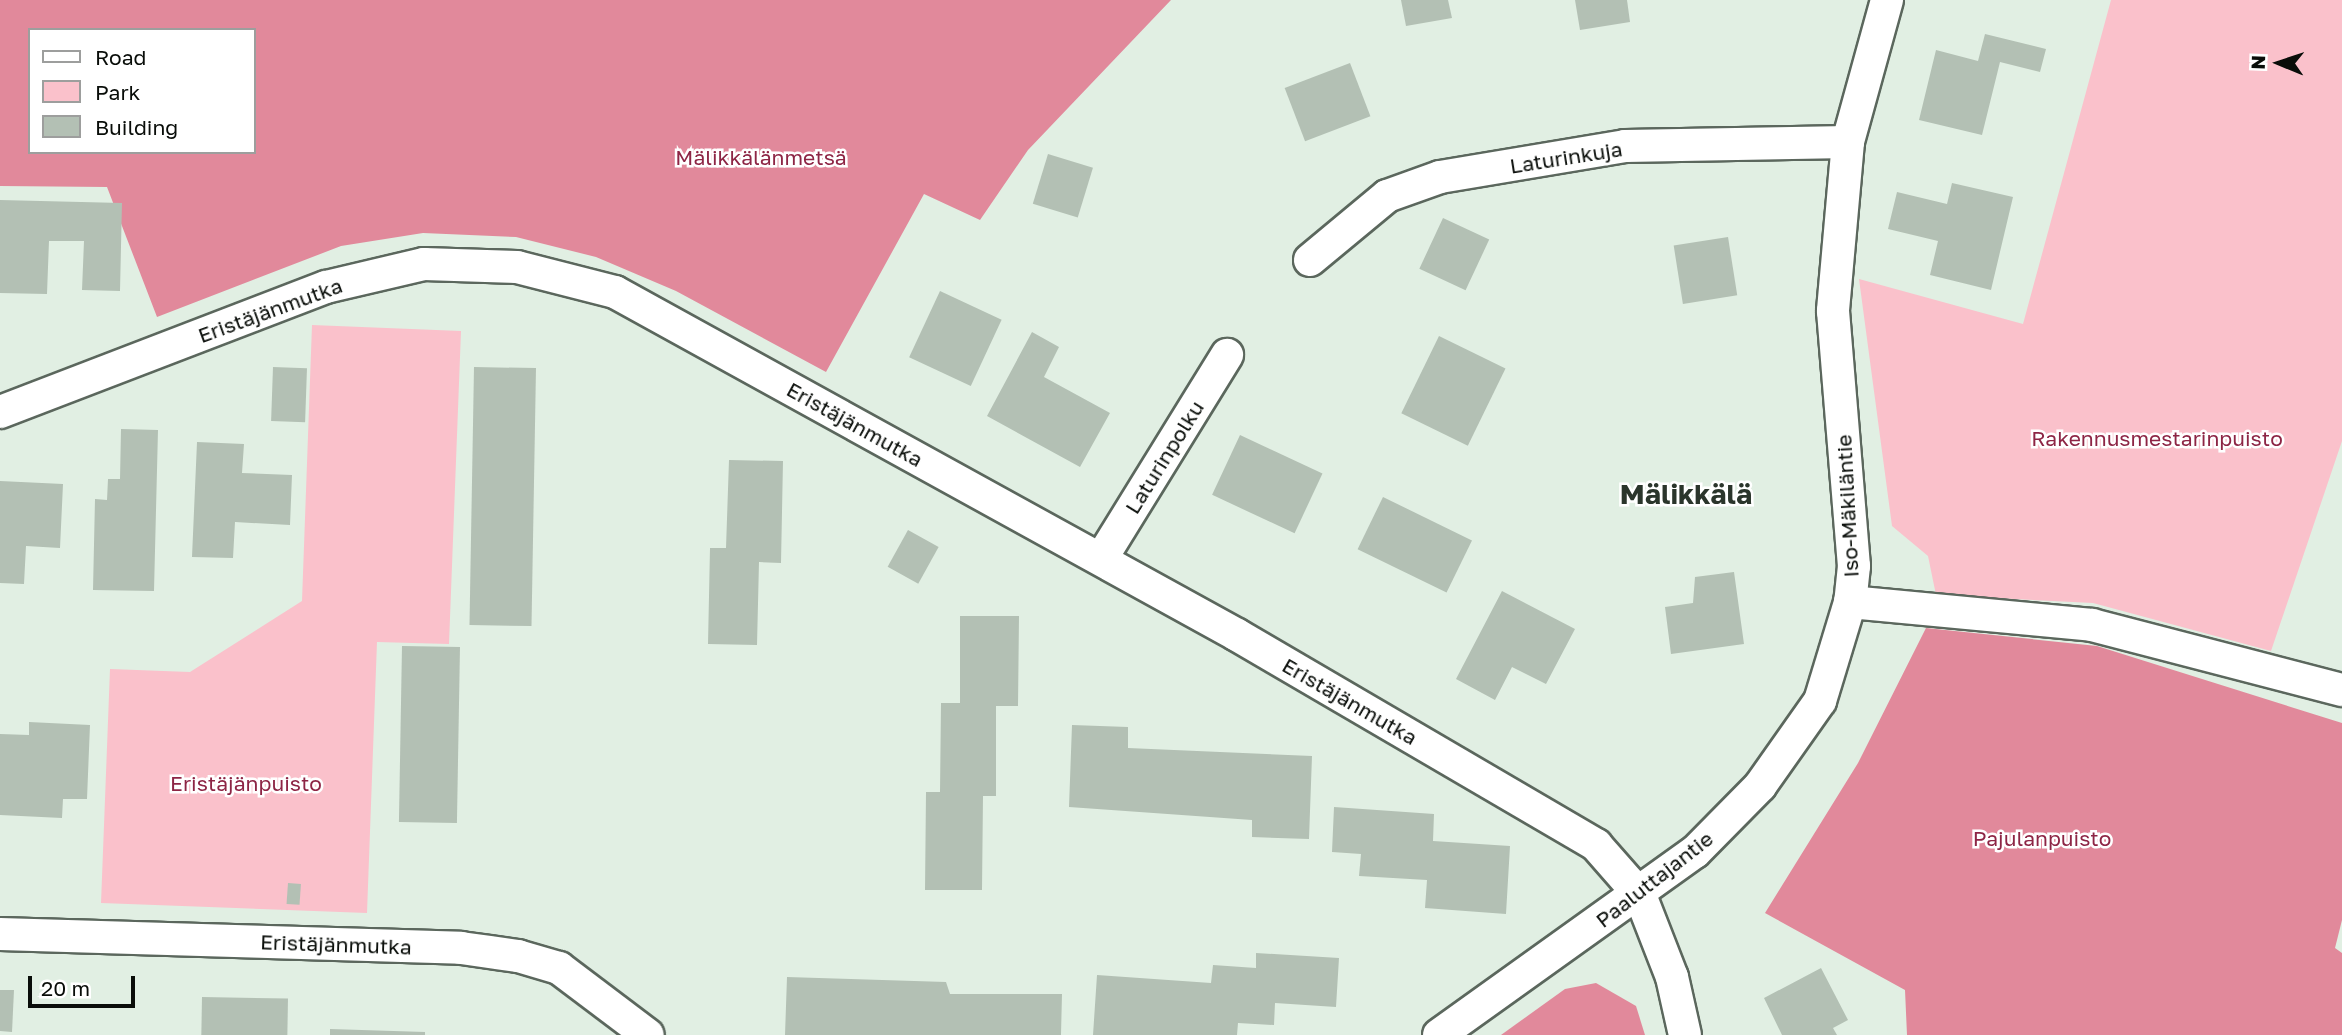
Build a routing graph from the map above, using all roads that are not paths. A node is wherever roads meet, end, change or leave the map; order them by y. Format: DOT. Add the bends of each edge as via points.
graph roads {
  1 [pos="1887,0"];
  2 [pos="1848,142"];
  3 [pos="1310,260"];
  4 [pos="1227,355"];
  5 [pos="0,412"];
  6 [pos="1101,559"];
  7 [pos="1850,602"];
  8 [pos="2342,690"];
  9 [pos="1640,895"];
  10 [pos="0,934"];
  11 [pos="648,1035"];
  12 [pos="1440,1035"];
  13 [pos="1685,1035"];
  1 -- 2 [label="street, Iso-Mäkiläntie"];
  2 -- 3 [label="street, Laturinkuja" via="1625,146 1440,177 1387,196"];
  2 -- 7 [label="street, Iso-Mäkiläntie" via="1833,311 1854,566"];
  4 -- 6 [label="street, Laturinpolku"];
  5 -- 6 [label="street, Eristäjänmutka" via="326,286 424,264 517,267 615,292"];
  6 -- 9 [label="street, Eristäjänmutka" via="1596,845"];
  7 -- 8 [label="street, Iso-Mäkiläntie" via="2092,625"];
  7 -- 9 [label="street, Paaluttajantie" via="1820,701 1793,747 1695,852"];
  9 -- 12 [label="street, Paaluttajantie"];
  9 -- 13 [label="street" via="1672,977"];
  10 -- 11 [label="street, Eristäjänmutka" via="461,948 517,956 559,968"];
}
